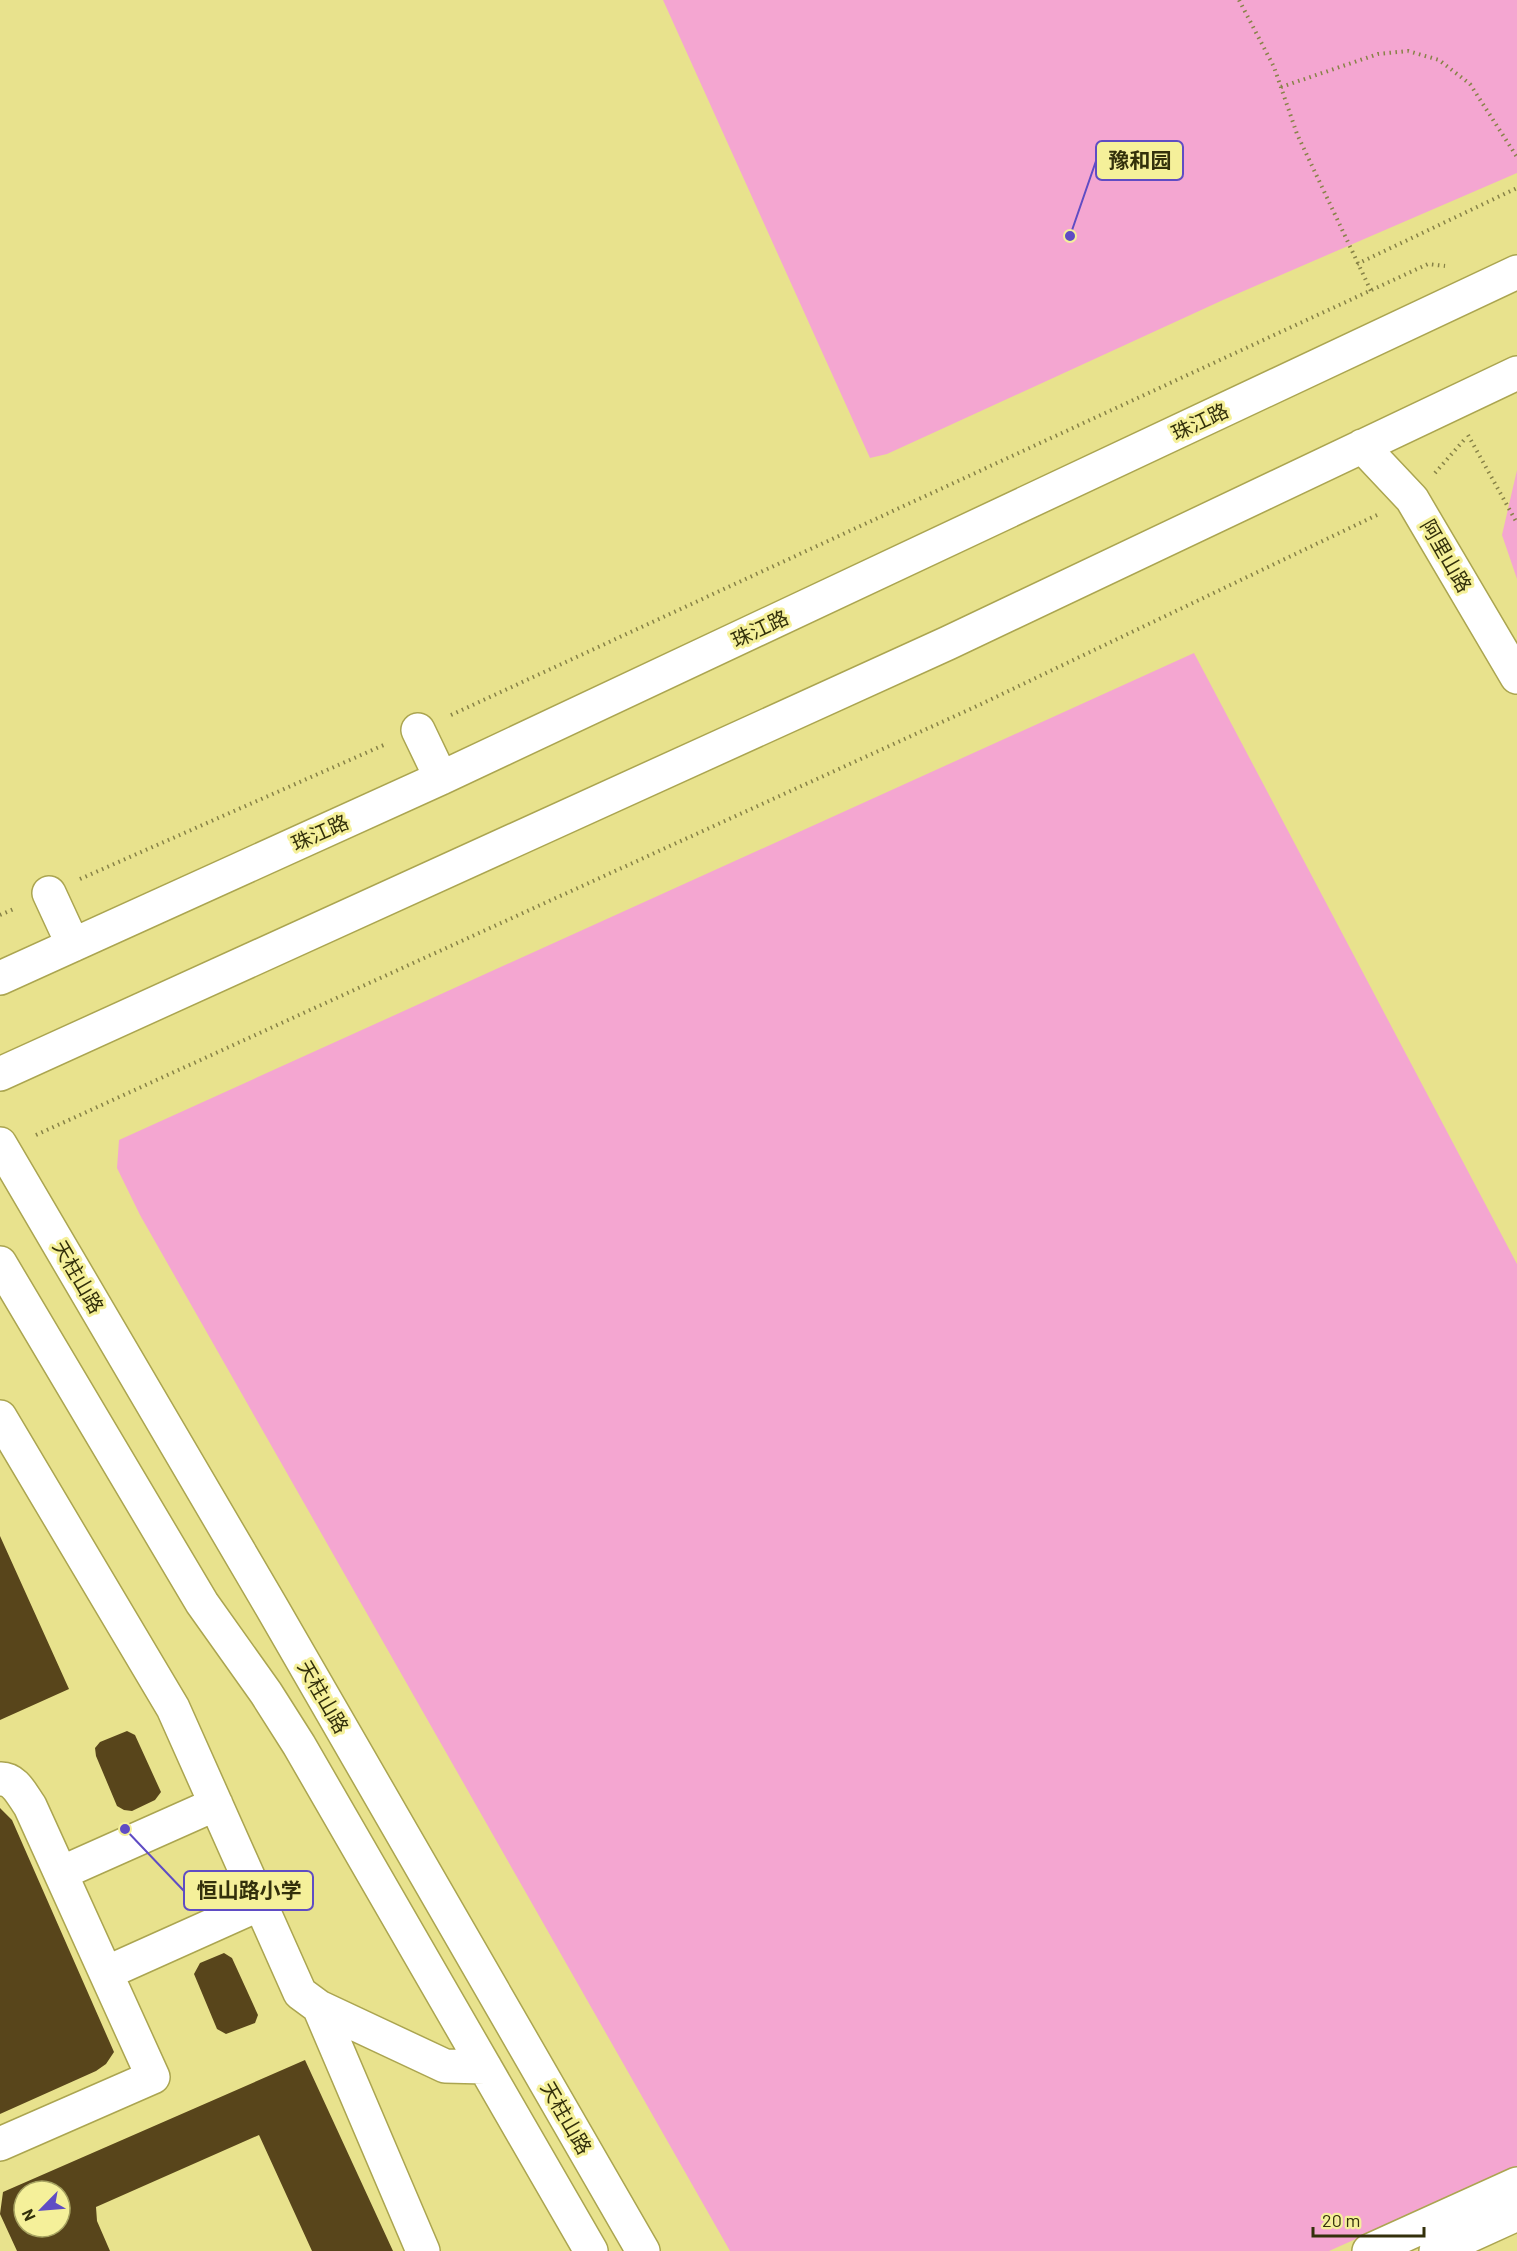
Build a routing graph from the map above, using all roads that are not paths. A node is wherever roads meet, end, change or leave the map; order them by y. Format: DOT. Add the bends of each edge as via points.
graph roads {
  1 [pos="1516,272"];
  2 [pos="1517,373"];
  3 [pos="1362,446"];
  4 [pos="1517,677"];
  5 [pos="418,730"];
  6 [pos="441,778"];
  7 [pos="50,893"];
  8 [pos="73,945"];
  9 [pos="0,978"];
  10 [pos="0,1074"];
  11 [pos="2,1147"];
  12 [pos="0,1263"];
  13 [pos="0,1418"];
  14 [pos="0,1779"];
  15 [pos="216,1804"];
  16 [pos="61,1873"];
  17 [pos="260,1904"];
  18 [pos="106,1973"];
  19 [pos="319,2007"];
  20 [pos="485,2067"];
  21 [pos="0,2144"];
  22 [pos="1517,2184"];
  23 [pos="1517,2214"];
  24 [pos="423,2251"];
  25 [pos="591,2251"];
  26 [pos="643,2251"];
  27 [pos="1369,2251"];
  28 [pos="1436,2251"];
  1 -- 6 [label="street, 珠江路"];
  2 -- 3 [label="street"];
  3 -- 4 [label="street, 阿里山路" via="1412,499"];
  3 -- 10 [label="street" via="948,643"];
  5 -- 6 [label="street"];
  6 -- 8 [label="street, 珠江路"];
  7 -- 8 [label="street"];
  8 -- 9 [label="street, 珠江路"];
  11 -- 26 [label="street, 天柱山路"];
  12 -- 20 [label="street" via="202,1603 299,1744"];
  13 -- 15 [label="street" via="173,1708"];
  14 -- 16 [label="street" via="16,1784"];
  15 -- 16 [label="street"];
  15 -- 17 [label="street"];
  16 -- 18 [label="street"];
  17 -- 18 [label="street"];
  17 -- 19 [label="street" via="300,1993"];
  18 -- 21 [label="street" via="153,2077"];
  19 -- 20 [label="street" via="446,2066"];
  19 -- 24 [label="street"];
  20 -- 25 [label="street"];
  22 -- 27 [label="street"];
  23 -- 28 [label="street"];
}
